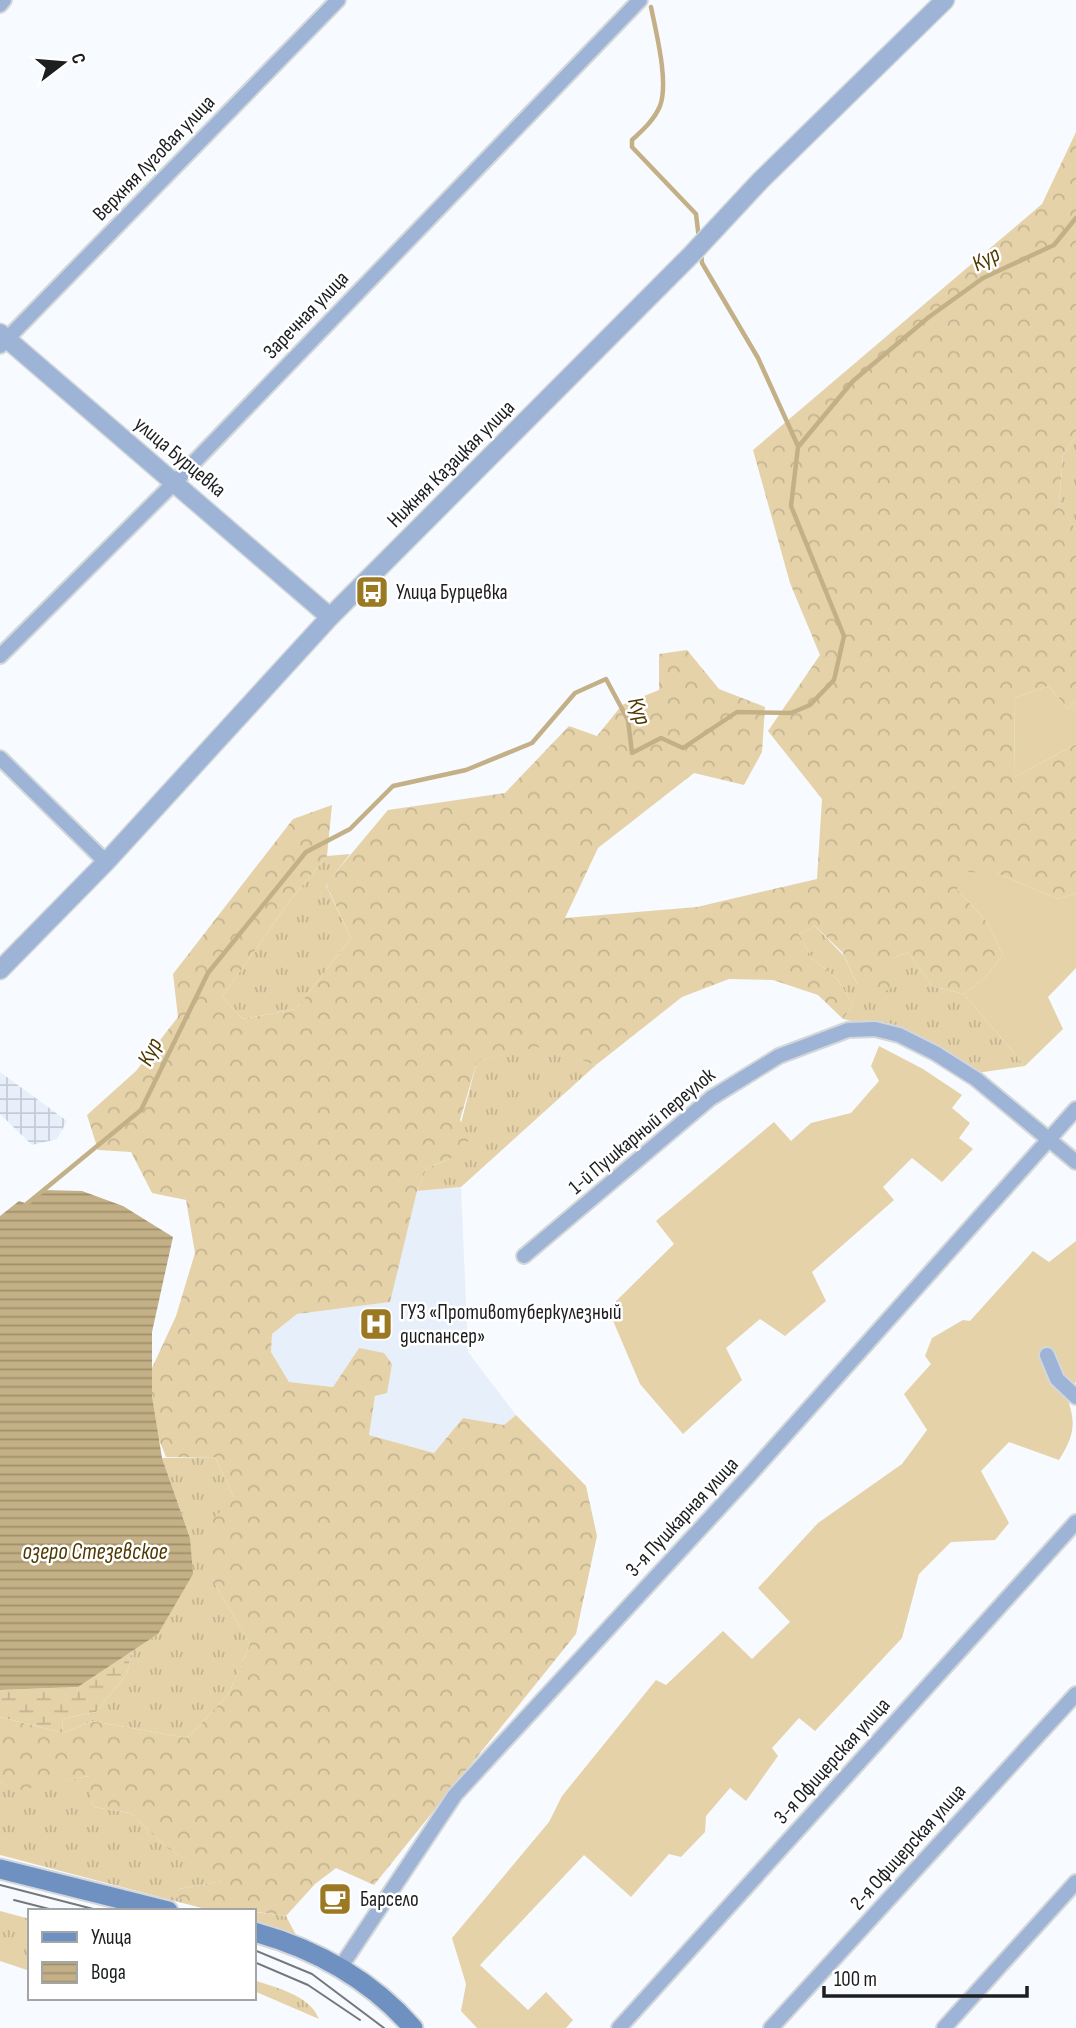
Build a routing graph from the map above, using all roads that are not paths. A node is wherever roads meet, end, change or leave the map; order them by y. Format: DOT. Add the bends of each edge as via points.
graph roads {
  1 [pos="4,0"];
  2 [pos="338,0"];
  3 [pos="640,0"];
  4 [pos="940,2"];
  5 [pos="0,5"];
  6 [pos="2,340"];
  7 [pos="175,482"];
  8 [pos="330,617"];
  9 [pos="0,656"];
  10 [pos="0,758"];
  11 [pos="106,862"];
  12 [pos="0,970"];
  13 [pos="1076,1109"];
  14 [pos="1049,1140"];
  15 [pos="1076,1162"];
  16 [pos="524,1256"];
  17 [pos="1047,1355"];
  18 [pos="1076,1398"];
  19 [pos="1076,1522"];
  20 [pos="1076,1694"];
  21 [pos="0,1869"];
  22 [pos="1076,1882"];
  23 [pos="160,1909"];
  24 [pos="256,1933"];
  25 [pos="340,1968"];
  26 [pos="413,2028"];
  27 [pos="619,2028"];
  28 [pos="771,2028"];
  29 [pos="944,2028"];
  1 -- 5 [label="street"];
  2 -- 6 [label="street, Верхняя Луговая улица"];
  3 -- 7 [label="street, Заречная улица"];
  4 -- 8 [label="street, Нижняя Казацкая улица"];
  6 -- 7 [label="street, улица Бурцевка"];
  7 -- 8 [label="street, улица Бурцевка"];
  7 -- 9 [label="street, Заречная улица"];
  8 -- 11 [label="street, Нижняя Казацкая улица"];
  10 -- 11 [label="street"];
  11 -- 12 [label="street, Нижняя Казацкая улица"];
  13 -- 14 [label="street, 3-я Пушкарная улица"];
  14 -- 15 [label="street, 1-й Пушкарный переулок"];
  14 -- 16 [label="street, 1-й Пушкарный переулок" via="976,1079 935,1053 900,1035 875,1029 848,1030 779,1056 711,1098"];
  14 -- 25 [label="street, 3-я Пушкарная улица" via="455,1795"];
  17 -- 18 [label="street" via="1057,1379"];
  19 -- 27 [label="street, 3-я Офицерская улица"];
  20 -- 28 [label="street, 2-я Офицерская улица"];
  21 -- 23 [label="main road"];
  22 -- 29 [label="street"];
  24 -- 25 [label="main road"];
  25 -- 26 [label="main road" via="378,1994"];
}
